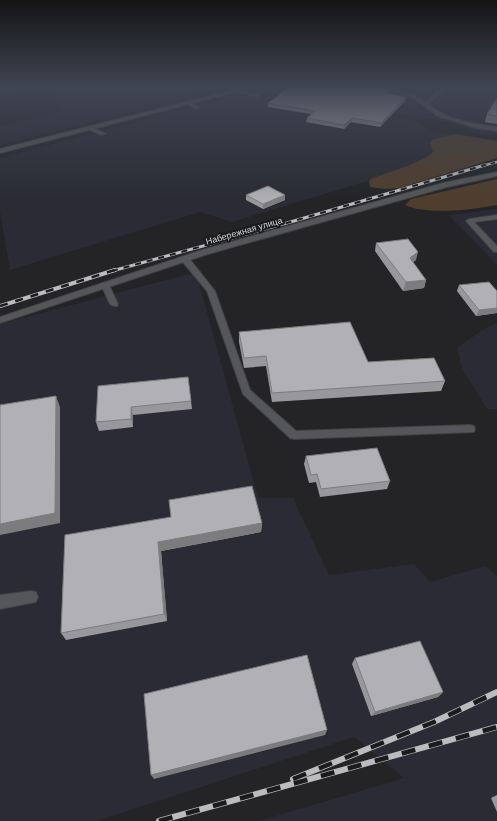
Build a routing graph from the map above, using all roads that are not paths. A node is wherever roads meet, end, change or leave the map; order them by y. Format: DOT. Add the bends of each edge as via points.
graph roads {
  1 [pos="105,124"];
  2 [pos="470,124"];
  3 [pos="90,128"];
  4 [pos="497,129"];
  5 [pos="103,134"];
  6 [pos="0,151"];
  7 [pos="497,174"];
  8 [pos="497,217"];
  9 [pos="497,250"];
  10 [pos="185,259"];
  11 [pos="105,285"];
  12 [pos="114,304"];
  13 [pos="0,320"];
  14 [pos="470,429"];
  15 [pos="31,597"];
  16 [pos="0,602"];
  1 -- 3 [label="street"];
  2 -- 4 [label="lane"];
  3 -- 5 [label="lane"];
  3 -- 6 [label="street"];
  7 -- 10 [label="street, Набережная улица" via="446,185"];
  8 -- 9 [label="lane" via="470,221"];
  10 -- 11 [label="street, Набережная улица"];
  10 -- 14 [label="lane" via="211,291 246,392 294,435"];
  11 -- 12 [label="lane"];
  11 -- 13 [label="street, Набережная улица"];
  15 -- 16 [label="lane"];
}
